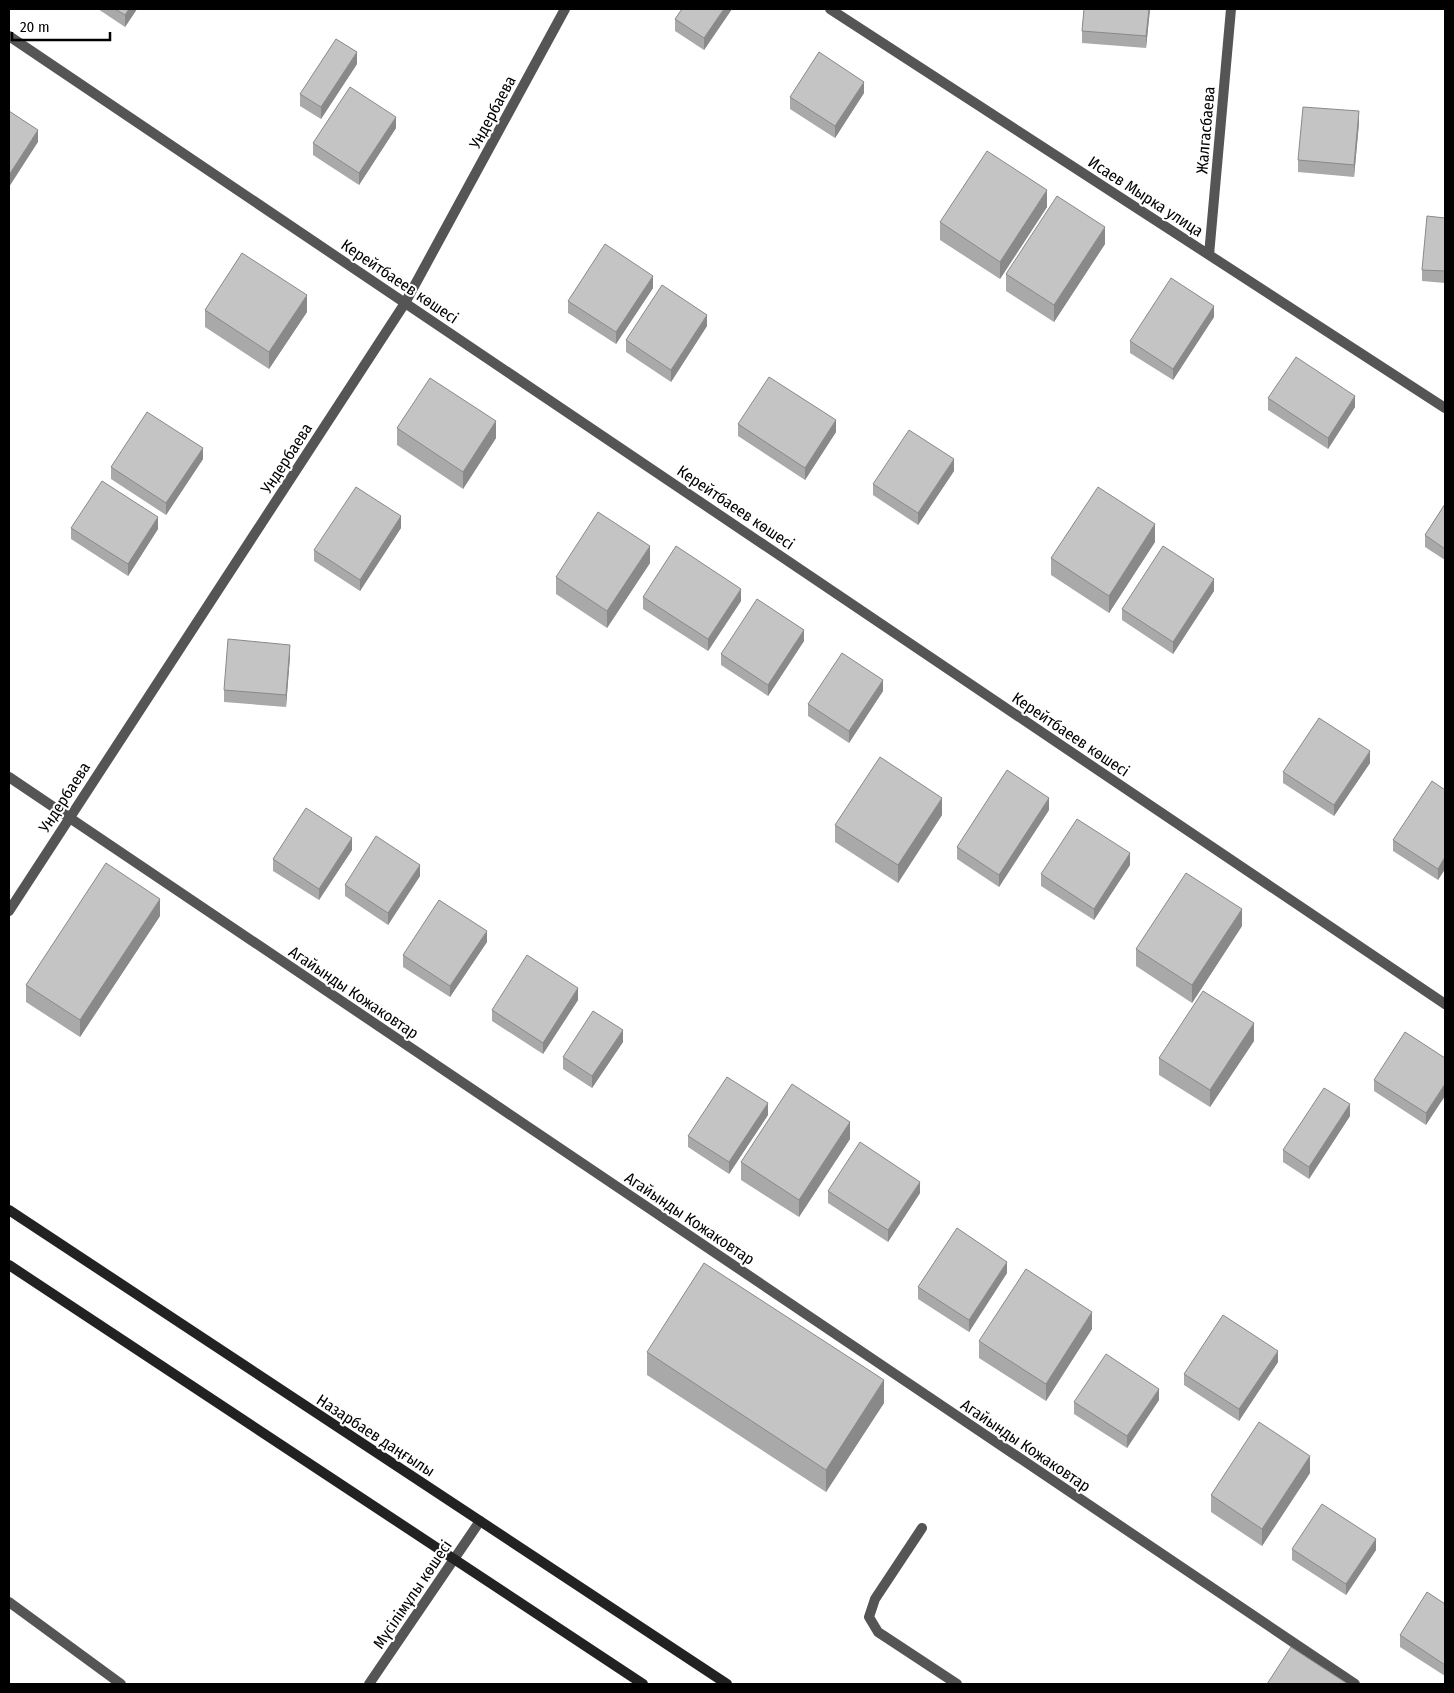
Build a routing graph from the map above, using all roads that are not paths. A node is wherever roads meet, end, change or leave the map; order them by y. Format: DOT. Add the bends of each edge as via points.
graph roads {
  1 [pos="565,9"];
  2 [pos="830,9"];
  3 [pos="1231,9"];
  4 [pos="9,36"];
  5 [pos="1209,255"];
  6 [pos="405,303"];
  7 [pos="1445,408"];
  8 [pos="9,777"];
  9 [pos="69,817"];
  10 [pos="9,911"];
  11 [pos="1445,1004"];
  12 [pos="9,1210"];
  13 [pos="9,1265"];
  14 [pos="480,1522"];
  15 [pos="922,1528"];
  16 [pos="454,1560"];
  17 [pos="9,1602"];
  18 [pos="121,1684"];
  19 [pos="369,1684"];
  20 [pos="643,1684"];
  21 [pos="727,1684"];
  22 [pos="957,1684"];
  23 [pos="1355,1684"];
  1 -- 6 [label="street, Ундербаева"];
  2 -- 5 [label="street, Исаев Мырка улица"];
  3 -- 5 [label="street, Жалгасбаева"];
  4 -- 6 [label="street, Керейтбаеев көшесі"];
  5 -- 7 [label="street, Исаев Мырка улица"];
  6 -- 9 [label="street, Ундербаева"];
  6 -- 11 [label="street, Керейтбаеев көшесі"];
  8 -- 9 [label="street, Агайынды Кожаковтар"];
  9 -- 10 [label="street, Ундербаева"];
  9 -- 23 [label="street, Агайынды Кожаковтар"];
  12 -- 14 [label="main road, Назарбаев даңғылы"];
  13 -- 16 [label="main road"];
  14 -- 16 [label="street, Мүсілімұлы көшесі"];
  14 -- 21 [label="main road, Назарбаев даңғылы"];
  15 -- 22 [label="street" via="875,1599 869,1617 878,1632"];
  16 -- 19 [label="street, Мүсілімұлы көшесі"];
  16 -- 20 [label="main road"];
  17 -- 18 [label="street"];
}
